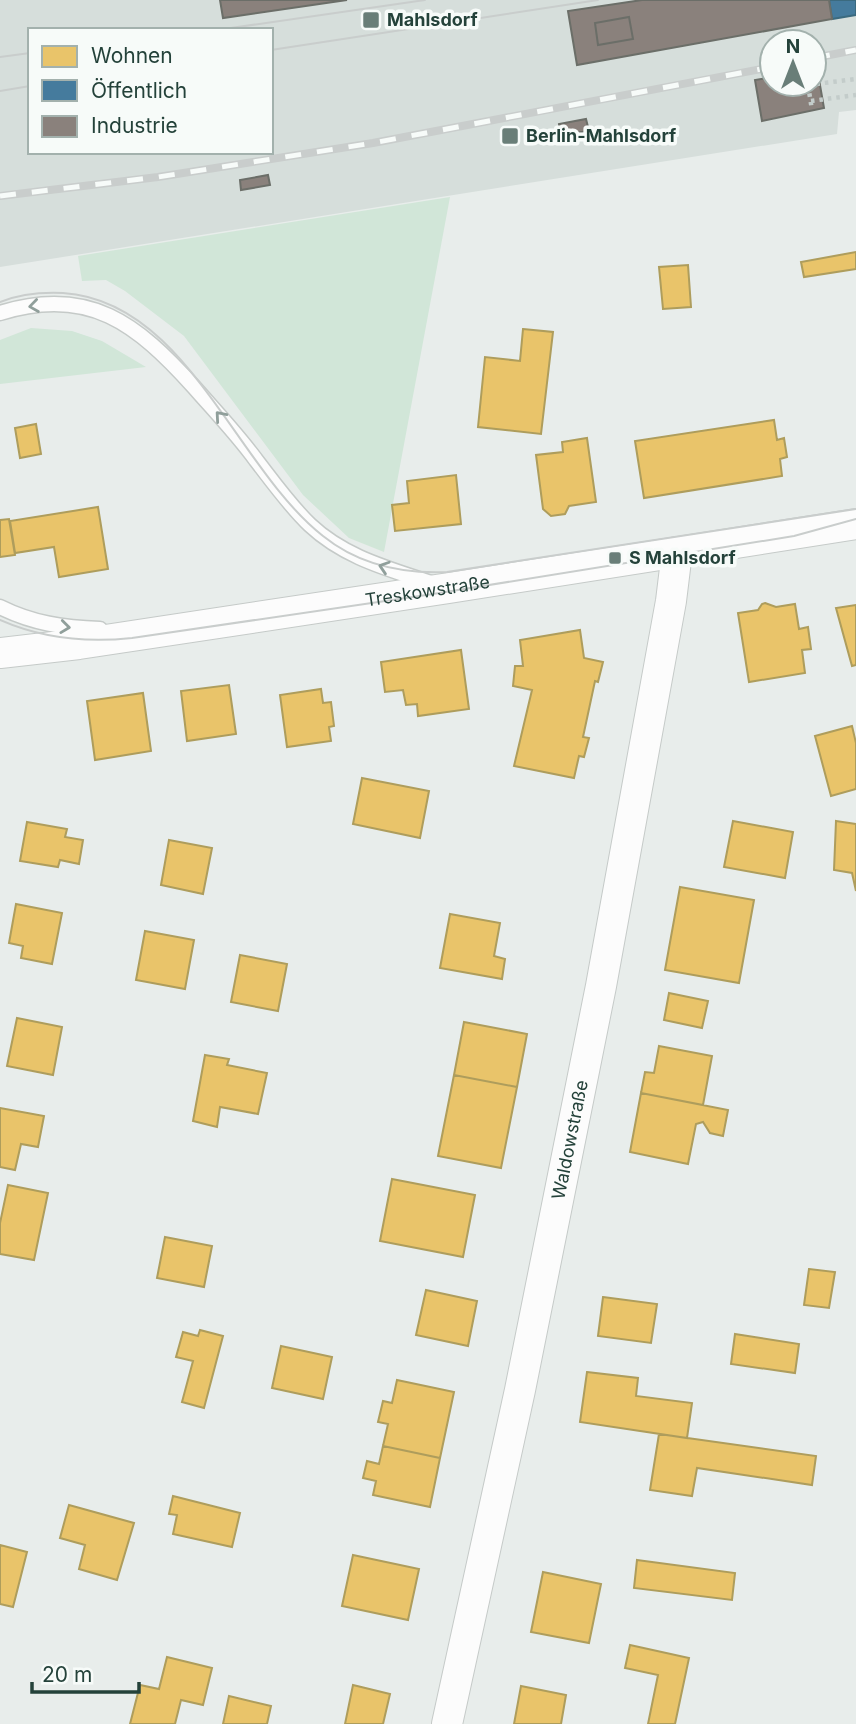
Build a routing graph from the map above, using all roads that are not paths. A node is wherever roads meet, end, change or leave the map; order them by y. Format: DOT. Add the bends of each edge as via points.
graph roads {
  1 [pos="0,313"];
  2 [pos="856,524"];
  3 [pos="677,552"];
  4 [pos="449,588"];
  5 [pos="0,607"];
  6 [pos="179,628"];
  7 [pos="0,653"];
  8 [pos="447,1724"];
  4 -- 1 [label="lane, one-way" via="362,560 325,538 299,514 166,356 125,324 99,311 58,304"];
  2 -- 3 [label="street, Treskowstraße"];
  3 -- 4 [label="street, Treskowstraße"];
  3 -- 8 [label="street, Waldowstraße" via="601,986"];
  4 -- 6 [label="street, Treskowstraße"];
  5 -- 6 [label="lane, one-way" via="61,626"];
  6 -- 7 [label="street, Treskowstraße"];
}
